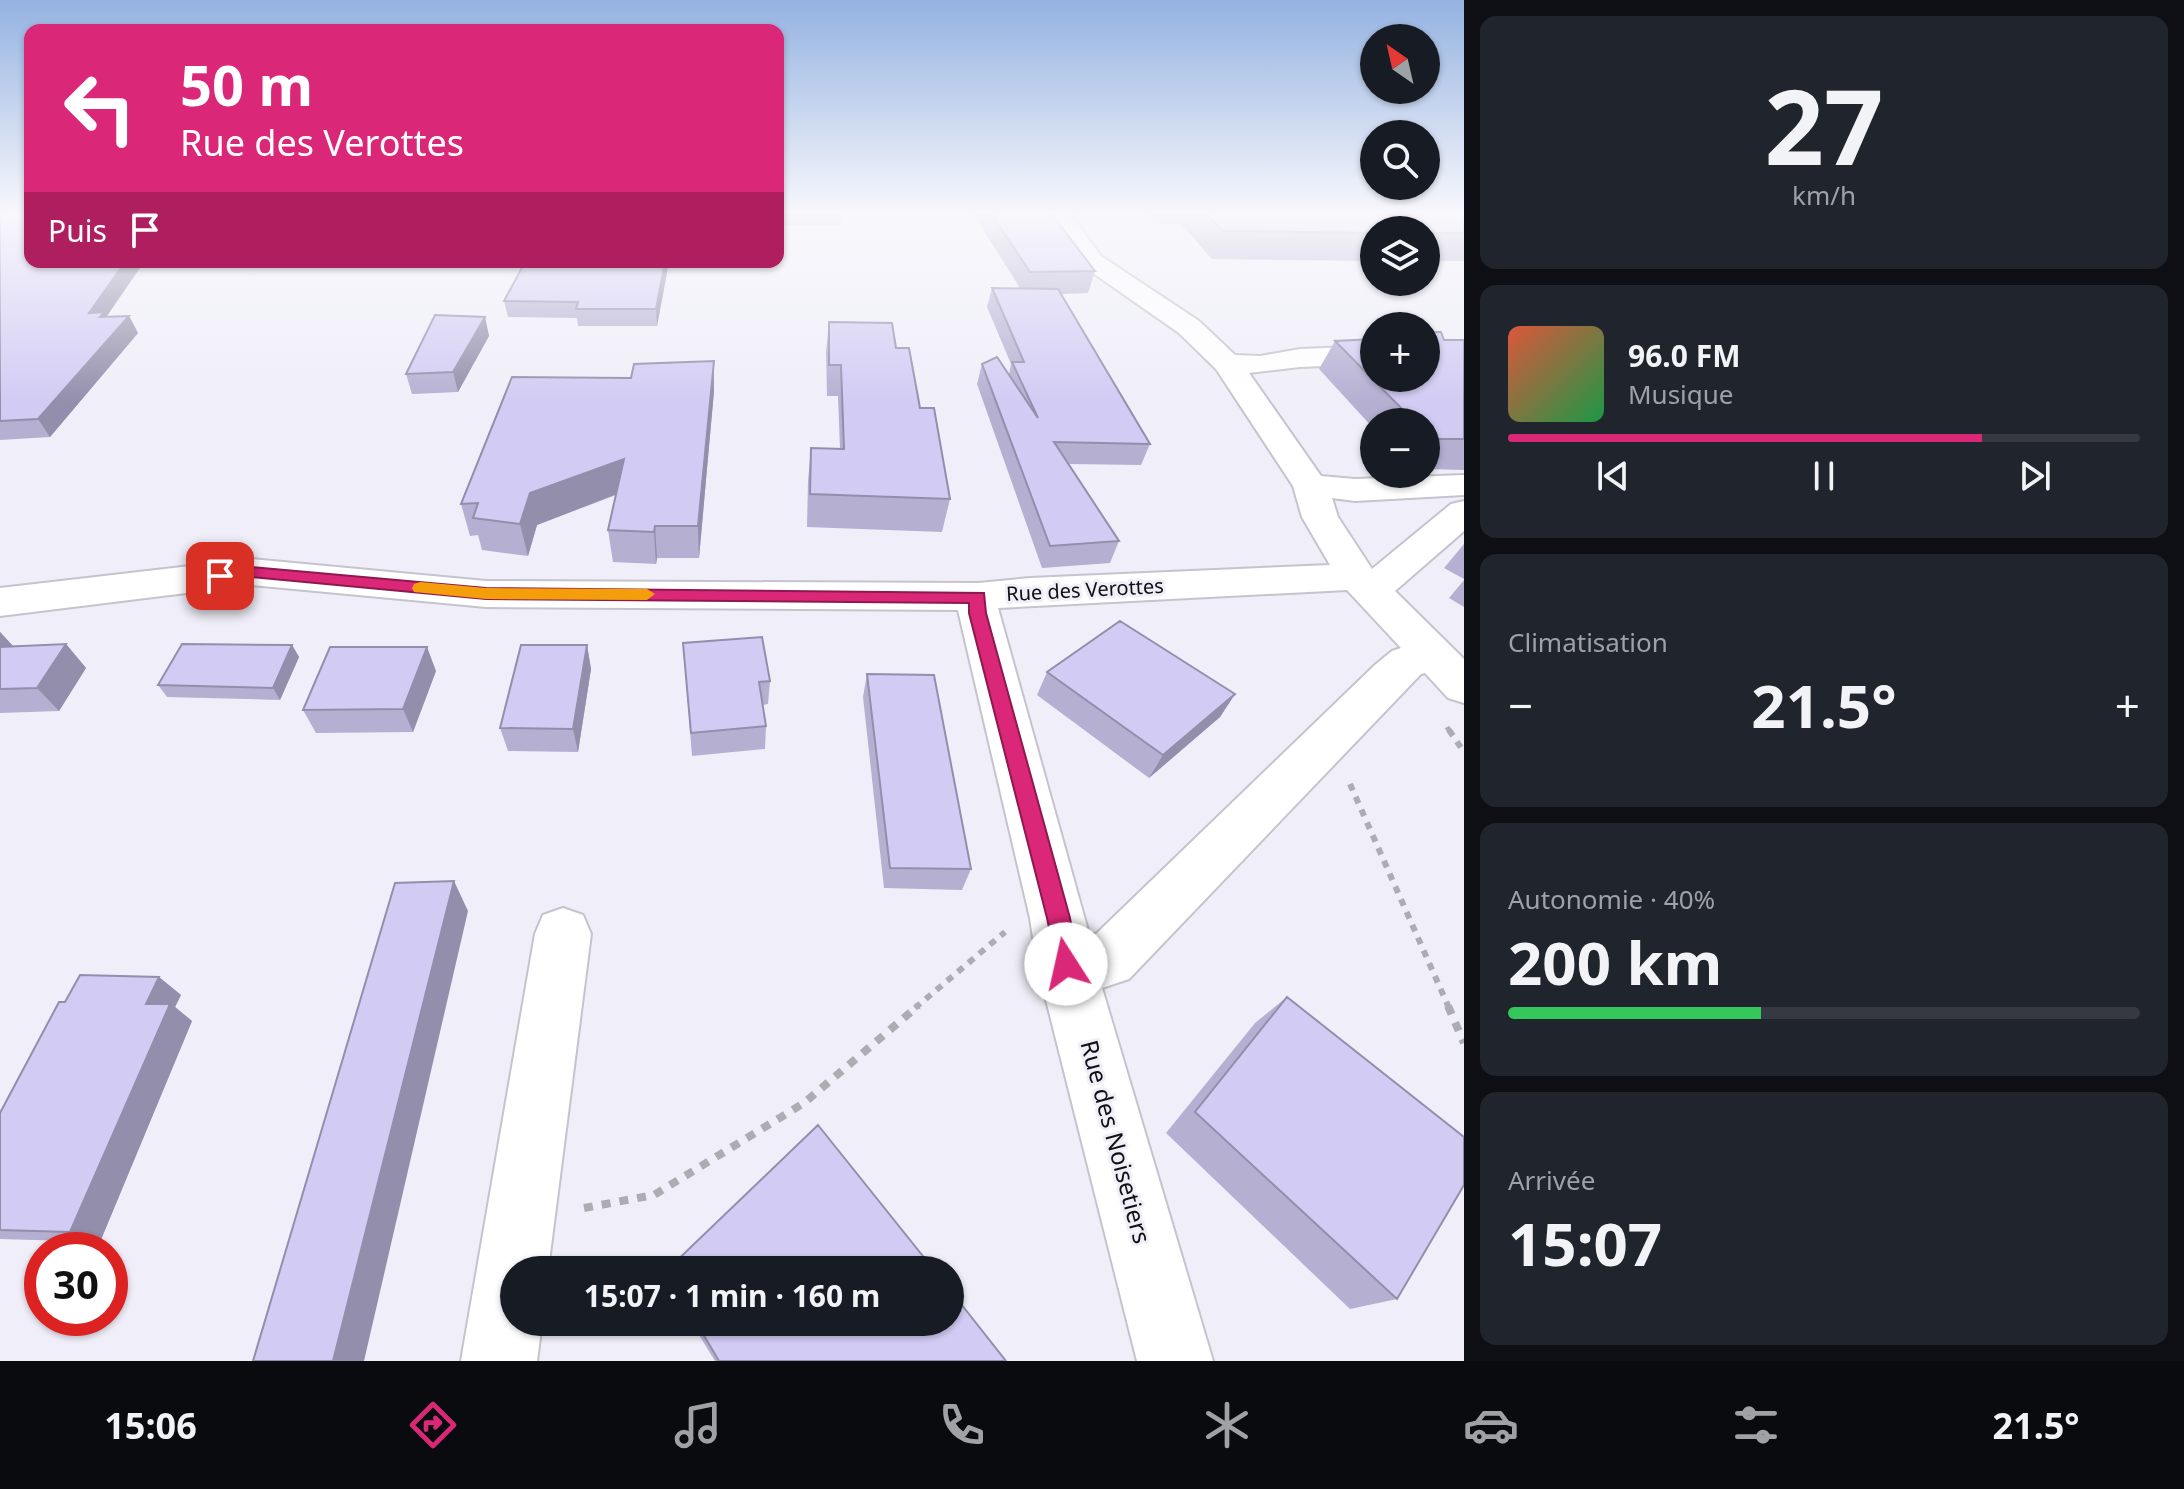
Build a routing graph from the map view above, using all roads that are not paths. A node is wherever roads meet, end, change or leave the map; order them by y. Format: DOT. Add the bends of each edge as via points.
graph roads {
  1 [pos="1113,276"];
  2 [pos="1360,356"];
  3 [pos="1227,363"];
  4 [pos="1464,485"];
  5 [pos="1310,486"];
  6 [pos="1464,512"];
  7 [pos="1363,585"];
  8 [pos="978,597"];
  9 [pos="0,602"];
  10 [pos="1448,671"];
  11 [pos="563,934"];
  12 [pos="1062,941"];
  13 [pos="499,1361"];
  14 [pos="1175,1361"];
  1 -- 3 [label="street" via="1189,327"];
  2 -- 3 [label="street"];
  3 -- 5 [label="street"];
  4 -- 5 [label="street" via="1355,490"];
  5 -- 7 [label="street" via="1320,517"];
  6 -- 7 [label="street"];
  7 -- 8 [label="street, Rue des Verottes" via="1030,591"];
  7 -- 10 [label="street"];
  8 -- 9 [label="street, Rue des Verottes" via="486,594 251,572"];
  8 -- 12 [label="street, Rue des Noisetiers"];
  10 -- 12 [label="street" via="1407,662 1109,960"];
  11 -- 13 [label="street"];
  12 -- 14 [label="street, Rue des Noisetiers"];
}
